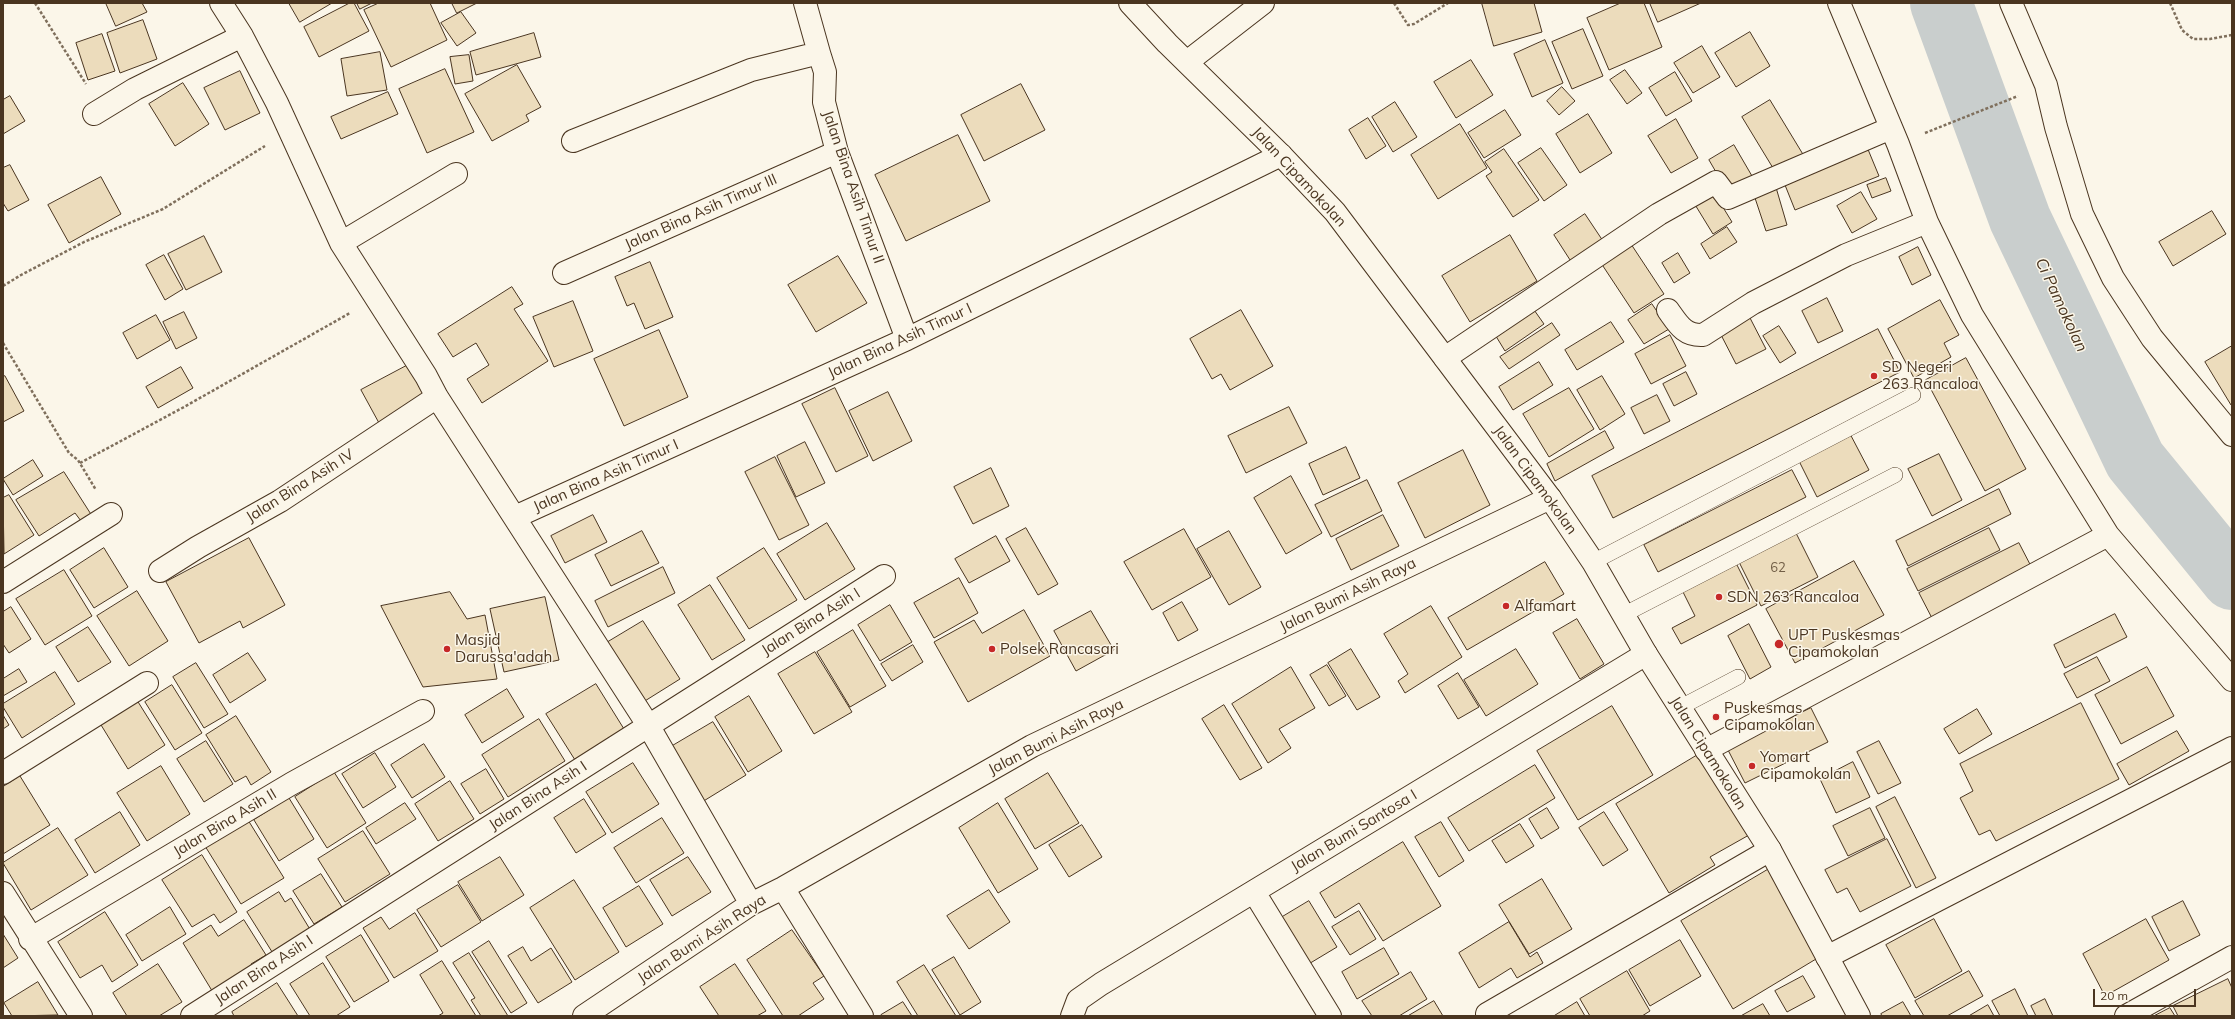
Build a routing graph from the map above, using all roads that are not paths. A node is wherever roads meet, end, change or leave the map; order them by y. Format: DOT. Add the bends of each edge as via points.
graph roads {
  1 [pos="221,3"];
  2 [pos="805,3"];
  3 [pos="1130,3"];
  4 [pos="1263,3"];
  5 [pos="1839,3"];
  6 [pos="2012,3"];
  7 [pos="242,36"];
  8 [pos="819,53"];
  9 [pos="1187,62"];
  10 [pos="99,111"];
  11 [pos="1892,128"];
  12 [pos="573,141"];
  13 [pos="838,152"];
  14 [pos="1281,155"];
  15 [pos="456,174"];
  16 [pos="1927,222"];
  17 [pos="341,243"];
  18 [pos="564,273"];
  19 [pos="1668,310"];
  20 [pos="907,340"];
  21 [pos="1445,358"];
  22 [pos="1913,395"];
  23 [pos="437,397"];
  24 [pos="2232,435"];
  25 [pos="1895,476"];
  26 [pos="1550,498"];
  27 [pos="111,514"];
  28 [pos="515,517"];
  29 [pos="2108,535"];
  30 [pos="1593,562"];
  31 [pos="160,571"];
  32 [pos="884,576"];
  33 [pos="3,582"];
  34 [pos="1624,615"];
  35 [pos="1646,654"];
  36 [pos="1738,677"];
  37 [pos="2232,680"];
  38 [pos="147,683"];
  39 [pos="1679,708"];
  40 [pos="423,711"];
  41 [pos="648,725"];
  42 [pos="2232,748"];
  43 [pos="1706,750"];
  44 [pos="3,773"];
  45 [pos="1770,850"];
  46 [pos="783,888"];
  47 [pos="1254,892"];
  48 [pos="3,893"];
  49 [pos="752,904"];
  50 [pos="30,938"];
  51 [pos="1827,957"];
  52 [pos="2232,957"];
  53 [pos="1486,1014"];
  54 [pos="81,1016"];
  55 [pos="192,1016"];
  56 [pos="584,1016"];
  57 [pos="862,1016"];
  58 [pos="1072,1016"];
  59 [pos="1330,1016"];
  60 [pos="1859,1016"];
  61 [pos="2126,1016"];
  1 -- 7 [label="street"];
  2 -- 8 [label="street, Jalan Bina Asih Timur II"];
  3 -- 9 [label="street, Jalan Cipamokolan"];
  4 -- 9 [label="street"];
  5 -- 11 [label="street"];
  6 -- 24 [label="street" via="2046,85 2082,214 2113,278 2152,338"];
  7 -- 10 [label="street" via="135,89"];
  7 -- 17 [label="street" via="290,130"];
  8 -- 12 [label="street" via="751,70"];
  8 -- 13 [label="street, Jalan Bina Asih Timur II" via="825,72 824,102"];
  9 -- 14 [label="street, Jalan Cipamokolan"];
  11 -- 16 [label="street"];
  11 -- 21 [label="street" via="1728,198 1716,182 1700,190 1659,214"];
  13 -- 18 [label="street, Jalan Bina Asih Timur III"];
  13 -- 20 [label="street, Jalan Bina Asih Timur II"];
  14 -- 20 [label="street, Jalan Bina Asih Timur I"];
  14 -- 21 [label="street, Jalan Cipamokolan" via="1335,212"];
  15 -- 17 [label="street"];
  16 -- 19 [label="street" via="1846,255 1753,303 1703,335 1693,336 1682,329"];
  16 -- 29 [label="street" via="1972,315"];
  17 -- 23 [label="street"];
  20 -- 28 [label="street, Jalan Bina Asih Timur I"];
  21 -- 26 [label="street, Jalan Cipamokolan"];
  22 -- 30 [label="lane"];
  23 -- 28 [label="street"];
  23 -- 31 [label="street, Jalan Bina Asih IV" via="280,501"];
  25 -- 34 [label="lane"];
  26 -- 30 [label="street, Jalan Cipamokolan"];
  26 -- 46 [label="street, Jalan Bumi Asih Raya" via="1032,746"];
  27 -- 33 [label="street"];
  28 -- 41 [label="street"];
  29 -- 37 [label="street"];
  29 -- 43 [label="street"];
  30 -- 34 [label="street, Jalan Cipamokolan"];
  32 -- 41 [label="street, Jalan Bina Asih I"];
  34 -- 35 [label="street, Jalan Cipamokolan"];
  35 -- 39 [label="street, Jalan Cipamokolan"];
  35 -- 47 [label="street, Jalan Bumi Santosa I"];
  36 -- 39 [label="lane"];
  38 -- 44 [label="street"];
  39 -- 43 [label="street, Jalan Cipamokolan"];
  40 -- 50 [label="street, Jalan Bina Asih II" via="291,784"];
  41 -- 49 [label="street"];
  41 -- 55 [label="street, Jalan Bina Asih I"];
  42 -- 51 [label="street"];
  43 -- 45 [label="street, Jalan Cipamokolan"];
  45 -- 51 [label="street, Jalan Cipamokolan"];
  45 -- 53 [label="street"];
  46 -- 49 [label="street, Jalan Bumi Asih Raya"];
  46 -- 57 [label="street"];
  47 -- 58 [label="street, Jalan Bumi Santosa I" via="1078,1000"];
  47 -- 59 [label="street"];
  48 -- 50 [label="street"];
  49 -- 56 [label="street, Jalan Bumi Asih Raya"];
  50 -- 54 [label="street"];
  51 -- 60 [label="street, Jalan Cipamokolan"];
  52 -- 61 [label="street"];
}
